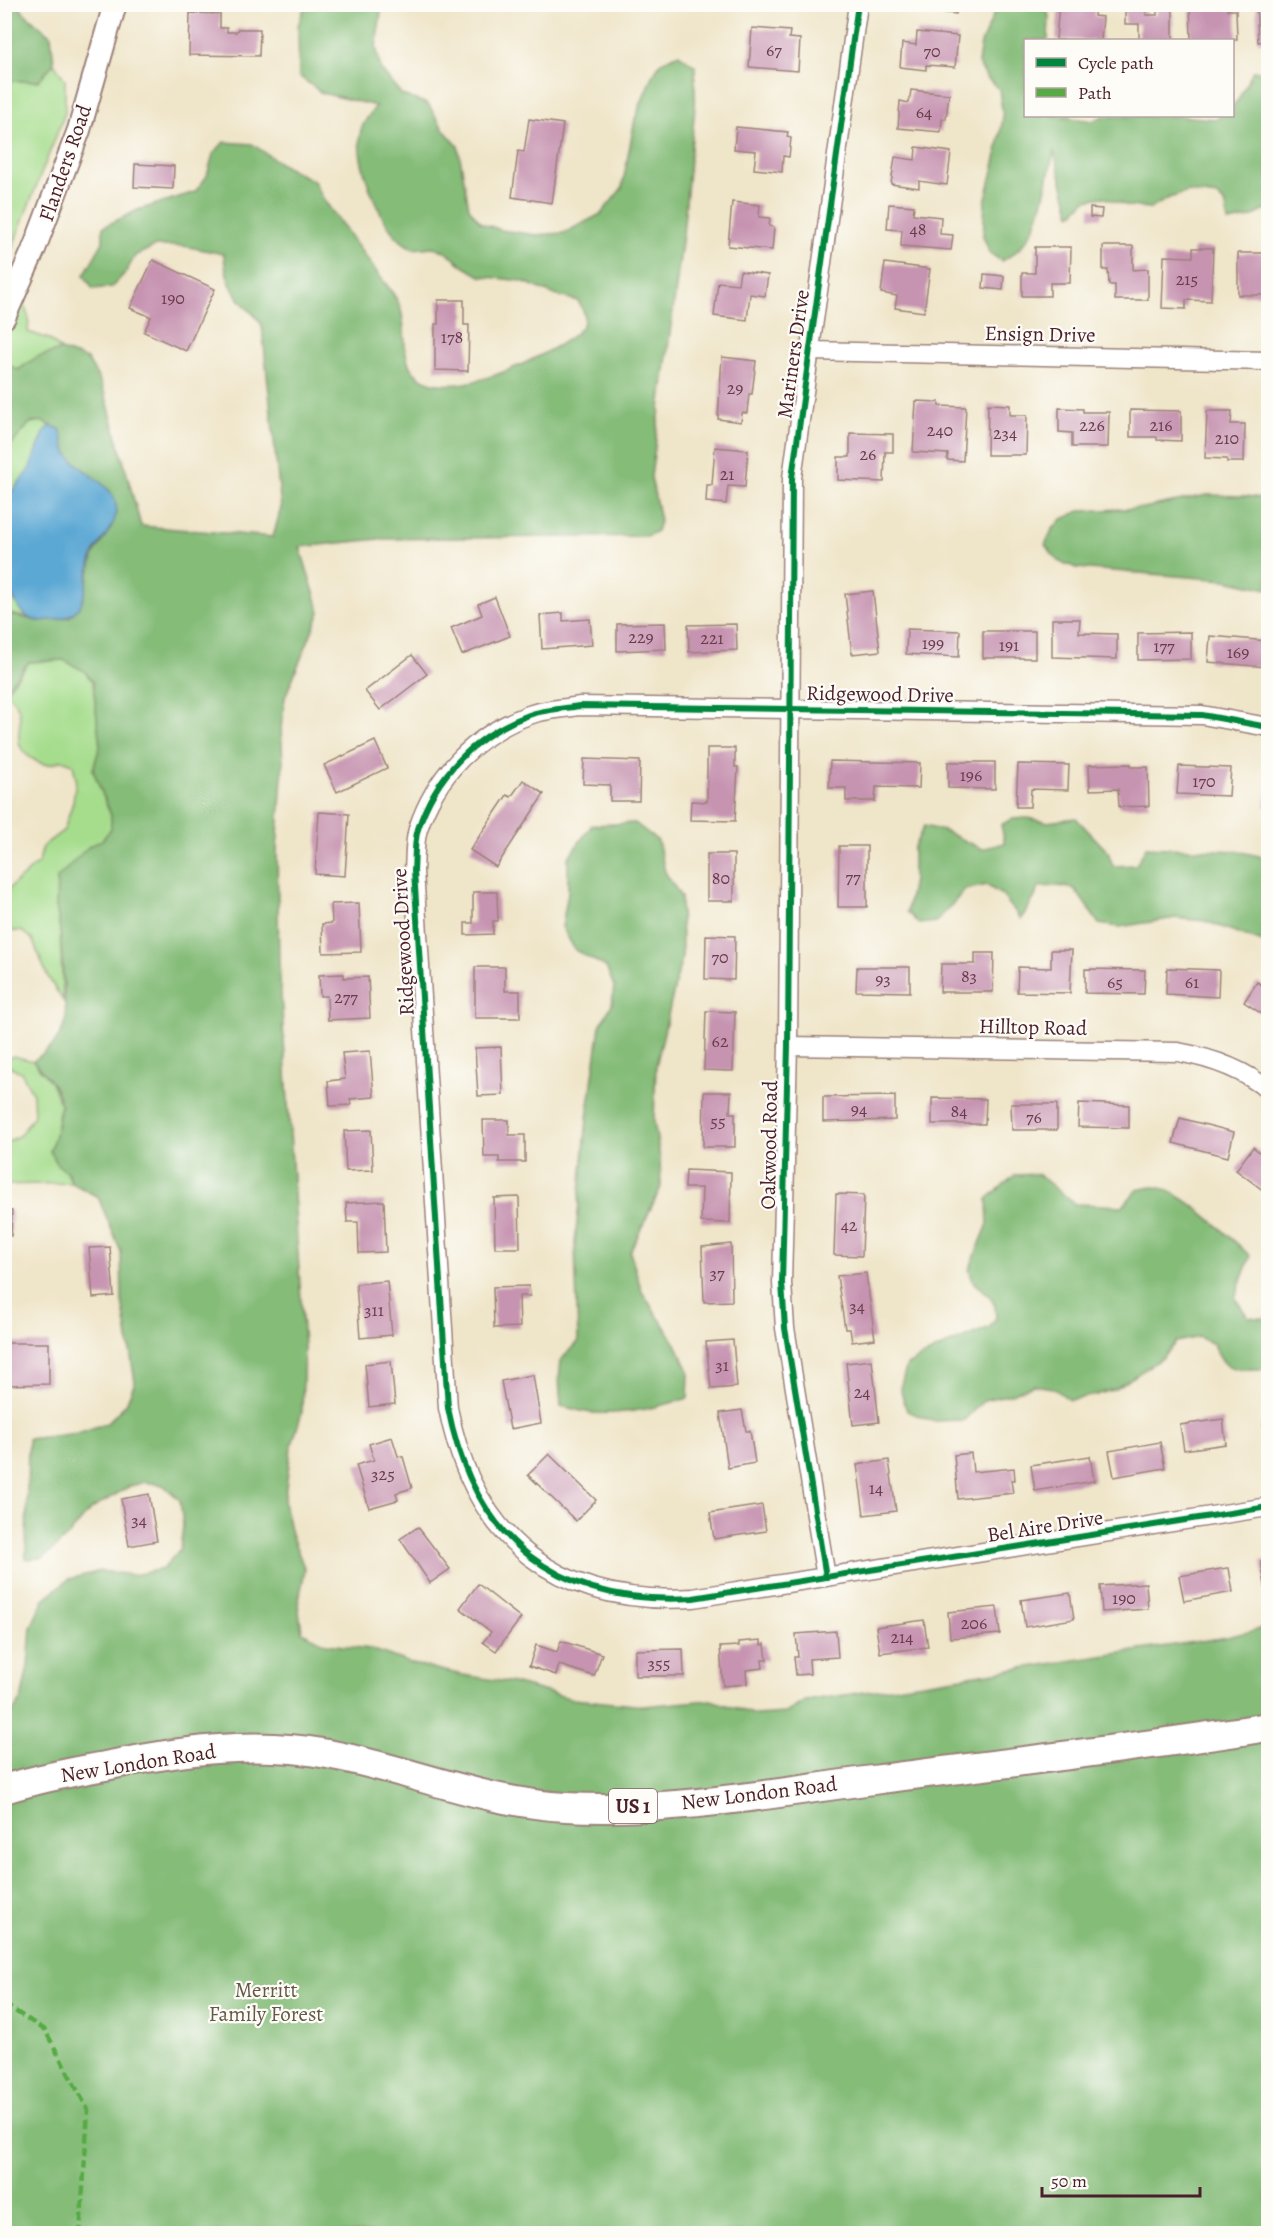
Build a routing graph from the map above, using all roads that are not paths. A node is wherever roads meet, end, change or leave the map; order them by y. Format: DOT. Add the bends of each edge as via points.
graph roads {
  1 [pos="115,4"];
  2 [pos="858,4"];
  3 [pos="4,317"];
  4 [pos="810,351"];
  5 [pos="1269,362"];
  6 [pos="791,710"];
  7 [pos="1269,727"];
  8 [pos="788,1046"];
  9 [pos="1269,1090"];
  10 [pos="1269,1507"];
  11 [pos="826,1577"];
  12 [pos="1269,1727"];
  13 [pos="4,1789"];
  1 -- 3 [label="street, Flanders Road" via="79,130"];
  2 -- 4 [label="street, Mariners Drive"];
  4 -- 5 [label="street, Ensign Drive"];
  4 -- 6 [label="street, Mariners Drive" via="792,478"];
  6 -- 7 [label="street, Ridgewood Drive" via="1202,715"];
  6 -- 8 [label="street, Oakwood Road"];
  6 -- 11 [label="street, Ridgewood Drive" via="579,706 531,714 494,730 461,756 436,789 417,831 414,871 448,1408 459,1455 475,1491 501,1528 535,1560 570,1581 591,1588 635,1597 675,1599"];
  8 -- 9 [label="street, Hilltop Road" via="1178,1052 1220,1063"];
  8 -- 11 [label="street, Oakwood Road" via="782,1283 785,1328"];
  10 -- 11 [label="street, Bel Aire Drive"];
  12 -- 13 [label="main road, New London Road / US 1" via="729,1798 622,1807 567,1808 520,1803 329,1754 273,1747 150,1756"];
}
